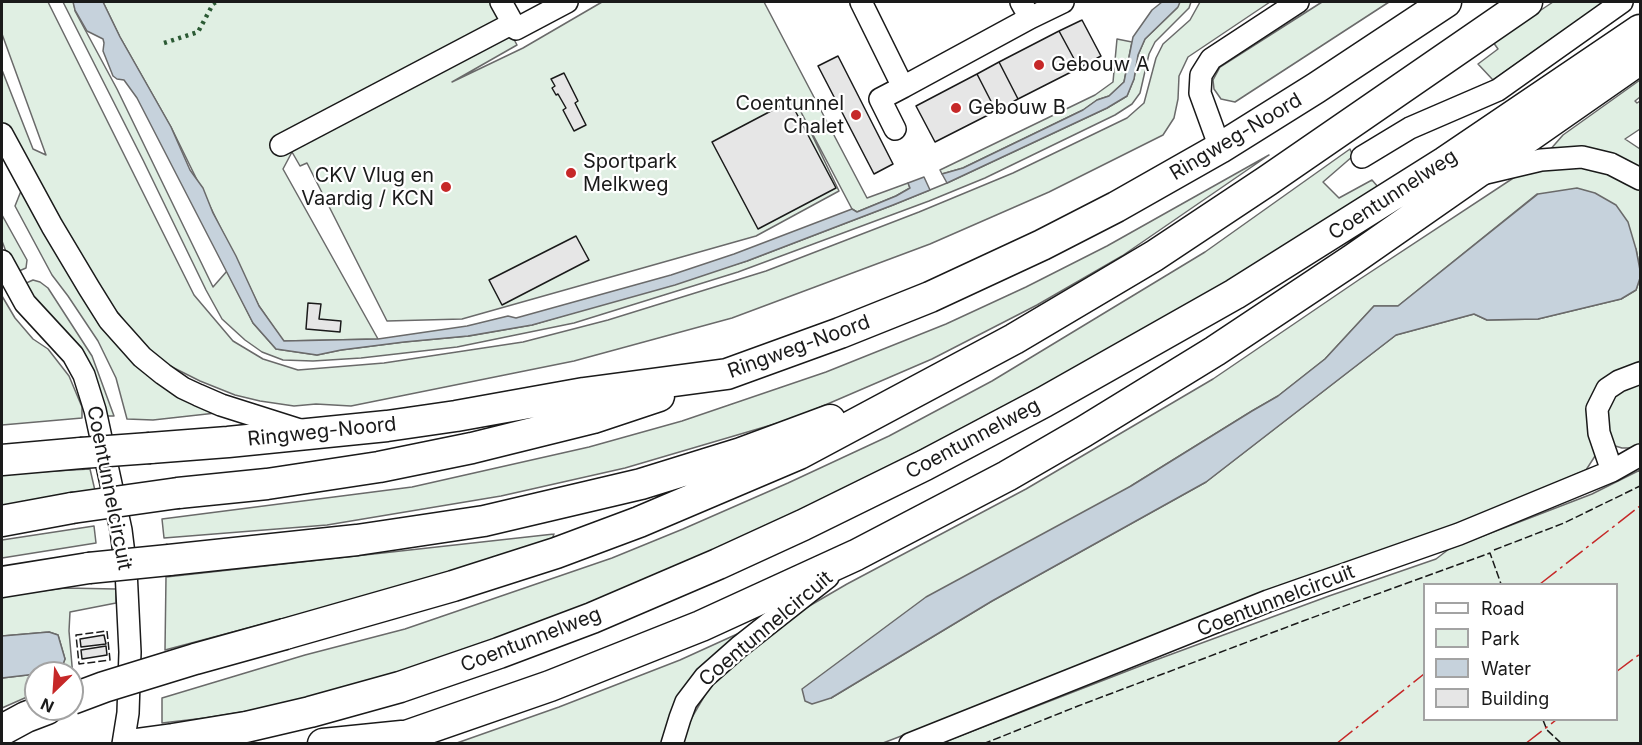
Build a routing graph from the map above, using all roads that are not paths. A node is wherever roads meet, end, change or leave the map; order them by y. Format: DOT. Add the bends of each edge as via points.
graph roads {
  1 [pos="501,2"];
  2 [pos="567,2"];
  3 [pos="861,2"];
  4 [pos="1063,2"];
  5 [pos="1298,2"];
  6 [pos="1446,2"];
  7 [pos="1527,2"];
  8 [pos="1622,2"];
  9 [pos="1026,10"];
  10 [pos="513,23"];
  11 [pos="1641,30"];
  12 [pos="1641,59"];
  13 [pos="903,87"];
  14 [pos="895,129"];
  15 [pos="2,134"];
  16 [pos="281,145"];
  17 [pos="1220,148"];
  18 [pos="1362,157"];
  19 [pos="1471,176"];
  20 [pos="1641,179"];
  21 [pos="2,261"];
  22 [pos="1014,339"];
  23 [pos="1641,373"];
  24 [pos="727,374"];
  25 [pos="313,434"];
  26 [pos="1641,455"];
  27 [pos="2,460"];
  28 [pos="1612,471"];
  29 [pos="2,521"];
  30 [pos="856,555"];
  31 [pos="2,582"];
  32 [pos="84,694"];
  33 [pos="24,718"];
  34 [pos="2,730"];
  35 [pos="395,740"];
  36 [pos="123,744"];
  37 [pos="136,744"];
  38 [pos="323,744"];
  39 [pos="672,744"];
  40 [pos="910,744"];
  1 -- 10 [label="lane"];
  2 -- 10 [label="lane" via="516,29"];
  3 -- 13 [label="lane"];
  4 -- 9 [label="lane"];
  5 -- 17 [label="lane" via="1211,59 1201,75 1200,93"];
  6 -- 17 [label="highway, Ringweg-Noord"];
  7 -- 22 [label="highway" via="1154,256"];
  8 -- 18 [label="lane" via="1498,90 1410,128"];
  9 -- 13 [label="lane"];
  10 -- 16 [label="lane"];
  11 -- 37 [label="highway, Coentunnelweg" via="1445,162 1276,269 925,465 803,525 592,618 400,687 246,727"];
  12 -- 19 [label="highway"];
  13 -- 14 [label="lane" via="880,99"];
  15 -- 25 [label="lane" via="60,241 109,320 142,357 198,395"];
  17 -- 24 [label="highway, Ringweg-Noord" via="1116,207 940,292"];
  19 -- 20 [label="lane" via="1541,160 1582,157"];
  19 -- 30 [label="highway" via="1186,369 1016,470"];
  21 -- 36 [label="lane, Coentunnelcircuit" via="25,303 73,355 95,410 126,570 130,662"];
  22 -- 31 [label="highway, bridge" via="832,419 641,484 420,532 89,568"];
  22 -- 32 [label="highway, bridge" via="799,454 639,522 453,586"];
  23 -- 28 [label="lane" via="1607,389 1597,409 1599,433"];
  24 -- 25 [label="highway, Ringweg-Noord"];
  24 -- 29 [label="highway, bridge" via="593,418 379,467"];
  25 -- 27 [label="highway, Ringweg-Noord, bridge"];
  26 -- 28 [label="lane, Coentunnelcircuit"];
  28 -- 40 [label="lane, Coentunnelcircuit" via="1458,534 1268,601"];
  30 -- 35 [label="highway" via="701,626 550,686"];
  30 -- 39 [label="lane, Coentunnelcircuit" via="705,677 687,702"];
  33 -- 34 [label="highway"];
  35 -- 38 [label="highway"];
}
